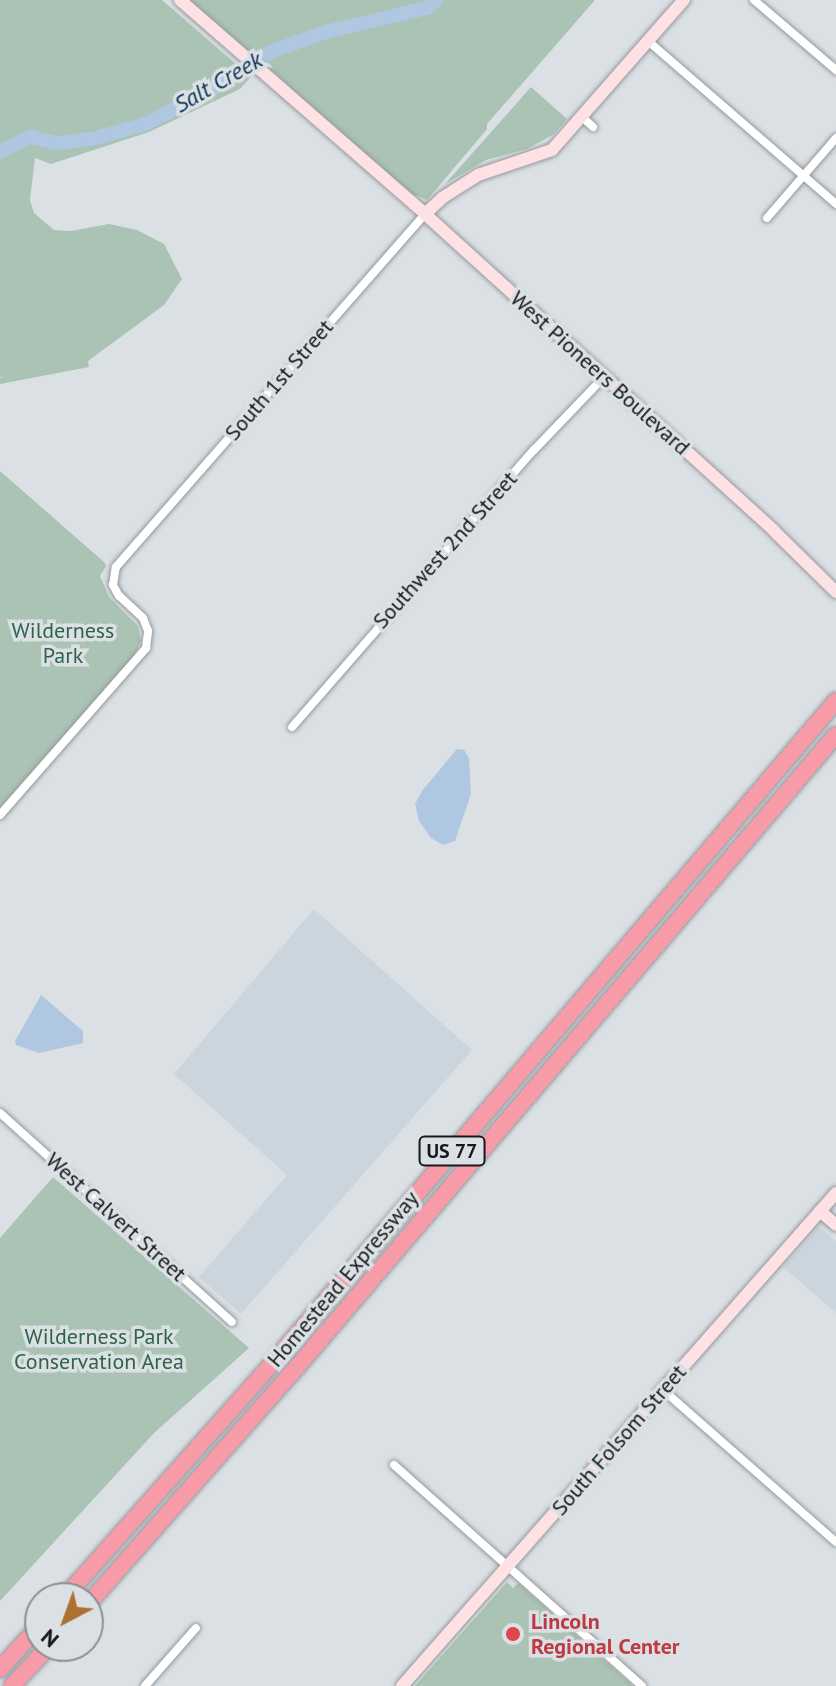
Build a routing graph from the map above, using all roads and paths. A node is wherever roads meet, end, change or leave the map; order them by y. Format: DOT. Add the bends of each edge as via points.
graph roads {
  1 [pos="180,0"];
  2 [pos="684,0"];
  3 [pos="754,0"];
  4 [pos="648,41"];
  5 [pos="836,70"];
  6 [pos="582,117"];
  7 [pos="593,127"];
  8 [pos="836,138"];
  9 [pos="803,175"];
  10 [pos="836,204"];
  11 [pos="425,214"];
  12 [pos="767,218"];
  13 [pos="604,377"];
  14 [pos="774,531"];
  15 [pos="836,581"];
  16 [pos="836,592"];
  17 [pos="836,701"];
  18 [pos="292,727"];
  19 [pos="836,735"];
  20 [pos="0,815"];
  21 [pos="0,1113"];
  22 [pos="836,1193"];
  23 [pos="820,1211"];
  24 [pos="836,1225"];
  25 [pos="232,1322"];
  26 [pos="663,1390"];
  27 [pos="394,1465"];
  28 [pos="836,1542"];
  29 [pos="508,1566"];
  30 [pos="78,1582"];
  31 [pos="104,1586"];
  32 [pos="196,1628"];
  33 [pos="24,1643"];
  34 [pos="34,1662"];
  35 [pos="0,1669"];
  36 [pos="12,1686"];
  37 [pos="145,1686"];
  38 [pos="402,1686"];
  39 [pos="642,1686"];
  1 -- 11 [label="main road, West Pioneers Boulevard"];
  2 -- 4 [label="main road, South 1st Street"];
  3 -- 5 [label="street"];
  4 -- 6 [label="main road, South 1st Street"];
  4 -- 9 [label="street"];
  6 -- 7 [label="street"];
  6 -- 11 [label="main road, South 1st Street" via="552,150 478,175"];
  8 -- 9 [label="street"];
  9 -- 10 [label="street"];
  9 -- 12 [label="street"];
  11 -- 13 [label="main road, West Pioneers Boulevard"];
  11 -- 20 [label="street, South 1st Street" via="116,567 113,585 143,618 146,648"];
  13 -- 14 [label="main road, West Pioneers Boulevard"];
  13 -- 18 [label="street, Southwest 2nd Street"];
  14 -- 15 [label="main road, West Pioneers Boulevard"];
  14 -- 16 [label="main road, West Pioneers Boulevard"];
  17 -- 30 [label="highway, Homestead Expressway / US 77"];
  19 -- 31 [label="highway, Homestead Expressway / US 77"];
  21 -- 25 [label="street, West Calvert Street"];
  22 -- 23 [label="main road, South Folsom Street"];
  23 -- 24 [label="main road"];
  23 -- 26 [label="main road, South Folsom Street"];
  26 -- 28 [label="street"];
  26 -- 29 [label="main road, South Folsom Street"];
  27 -- 29 [label="street"];
  29 -- 38 [label="main road, South Folsom Street"];
  29 -- 39 [label="street"];
  32 -- 37 [label="street"];
  33 -- 35 [label="highway"];
  34 -- 36 [label="highway"];
}
